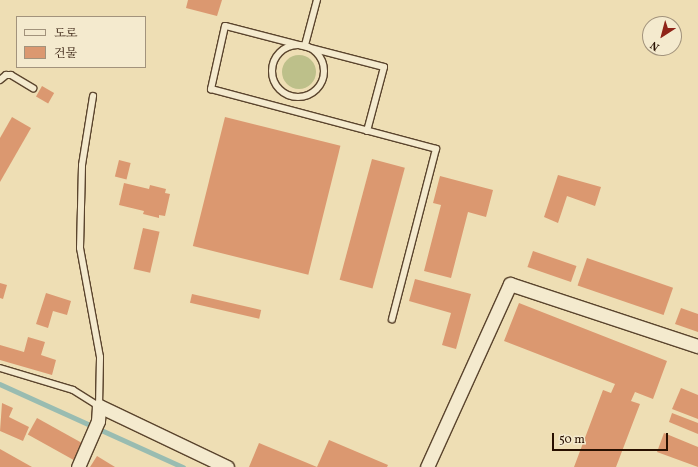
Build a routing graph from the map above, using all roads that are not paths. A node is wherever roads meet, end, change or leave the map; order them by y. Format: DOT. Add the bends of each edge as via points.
graph roads {
  1 [pos="317,0"];
  2 [pos="305,46"];
  3 [pos="0,80"];
  4 [pos="33,88"];
  5 [pos="93,96"];
  6 [pos="293,97"];
  7 [pos="290,110"];
  8 [pos="367,130"];
  9 [pos="392,319"];
  10 [pos="698,346"];
  11 [pos="0,368"];
  12 [pos="99,406"];
  13 [pos="78,467"];
  14 [pos="227,467"];
  15 [pos="427,467"];
  1 -- 2 [label="lane"];
  2 -- 6 [label="lane" via="315,51 322,60 322,82 315,91 305,96"];
  2 -- 6 [label="lane" via="293,45 282,50 274,59 272,71 275,83 282,92"];
  2 -- 7 [label="lane" via="225,26 211,89"];
  2 -- 8 [label="lane" via="384,67"];
  3 -- 4 [label="lane" via="6,75 11,75"];
  5 -- 12 [label="lane" via="82,165 80,248 100,357"];
  6 -- 7 [label="lane"];
  7 -- 8 [label="lane"];
  8 -- 9 [label="lane" via="436,149"];
  10 -- 15 [label="street" via="510,284"];
  11 -- 12 [label="lane" via="73,390"];
  12 -- 13 [label="street" via="98,421"];
  12 -- 14 [label="street"];
}
